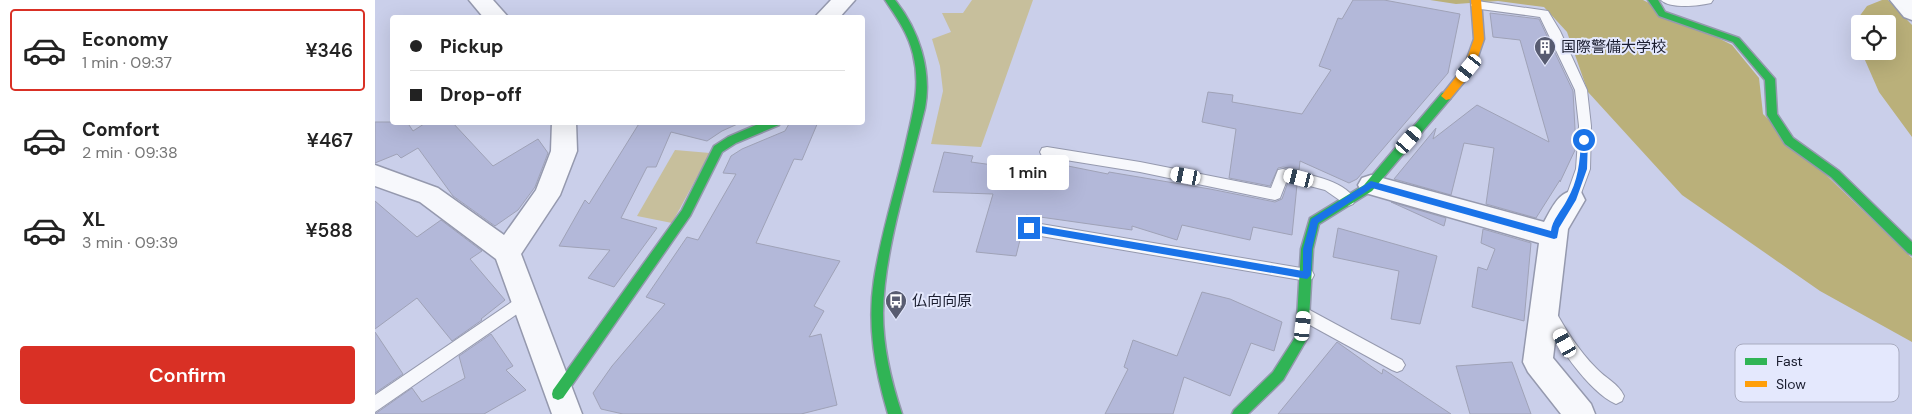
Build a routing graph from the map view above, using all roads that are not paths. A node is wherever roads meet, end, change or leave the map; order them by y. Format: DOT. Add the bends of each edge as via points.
graph roads {
  1 [pos="480,0"];
  2 [pos="844,0"];
  3 [pos="890,0"];
  4 [pos="1653,0"];
  5 [pos="1667,0"];
  6 [pos="1707,0"];
  7 [pos="1476,2"];
  8 [pos="495,15"];
  9 [pos="828,15"];
  10 [pos="564,125"];
  11 [pos="768,125"];
  12 [pos="1047,152"];
  13 [pos="375,175"];
  14 [pos="1371,185"];
  15 [pos="1348,200"];
  16 [pos="1572,200"];
  17 [pos="1029,228"];
  18 [pos="1554,236"];
  19 [pos="1912,250"];
  20 [pos="507,252"];
  21 [pos="1307,275"];
  22 [pos="525,300"];
  23 [pos="1546,308"];
  24 [pos="1304,314"];
  25 [pos="1397,366"];
  26 [pos="1616,396"];
  27 [pos="375,404"];
  28 [pos="563,404"];
  29 [pos="895,414"];
  30 [pos="1239,414"];
  31 [pos="1580,414"];
  1 -- 8 [label="street"];
  2 -- 9 [label="street"];
  3 -- 29 [label="street" via="909,28 919,55 922,92 880,280 877,336 880,364"];
  4 -- 19 [label="street" via="1662,14 1736,40 1770,79 1772,115 1789,141 1835,174"];
  5 -- 6 [label="lane" via="1697,3"];
  7 -- 14 [label="street" via="1479,39 1469,68"];
  7 -- 16 [label="lane" via="1544,14 1554,31 1581,90 1585,126 1583,169"];
  10 -- 20 [label="street" via="564,150 547,195"];
  11 -- 28 [label="street" via="717,149 686,213"];
  12 -- 15 [label="lane" via="1275,194 1283,174 1329,186"];
  13 -- 20 [label="street" via="429,195"];
  14 -- 15 [label="street"];
  14 -- 18 [label="street"];
  15 -- 21 [label="street" via="1314,221 1307,249"];
  16 -- 18 [label="street" via="1555,227"];
  17 -- 21 [label="lane"];
  18 -- 23 [label="street"];
  20 -- 22 [label="street"];
  21 -- 24 [label="street"];
  22 -- 27 [label="lane"];
  22 -- 28 [label="street"];
  23 -- 26 [label="lane" via="1565,343 1591,374"];
  23 -- 31 [label="street" via="1538,362"];
  24 -- 25 [label="lane"];
  24 -- 30 [label="street" via="1302,337 1278,376"];
}
